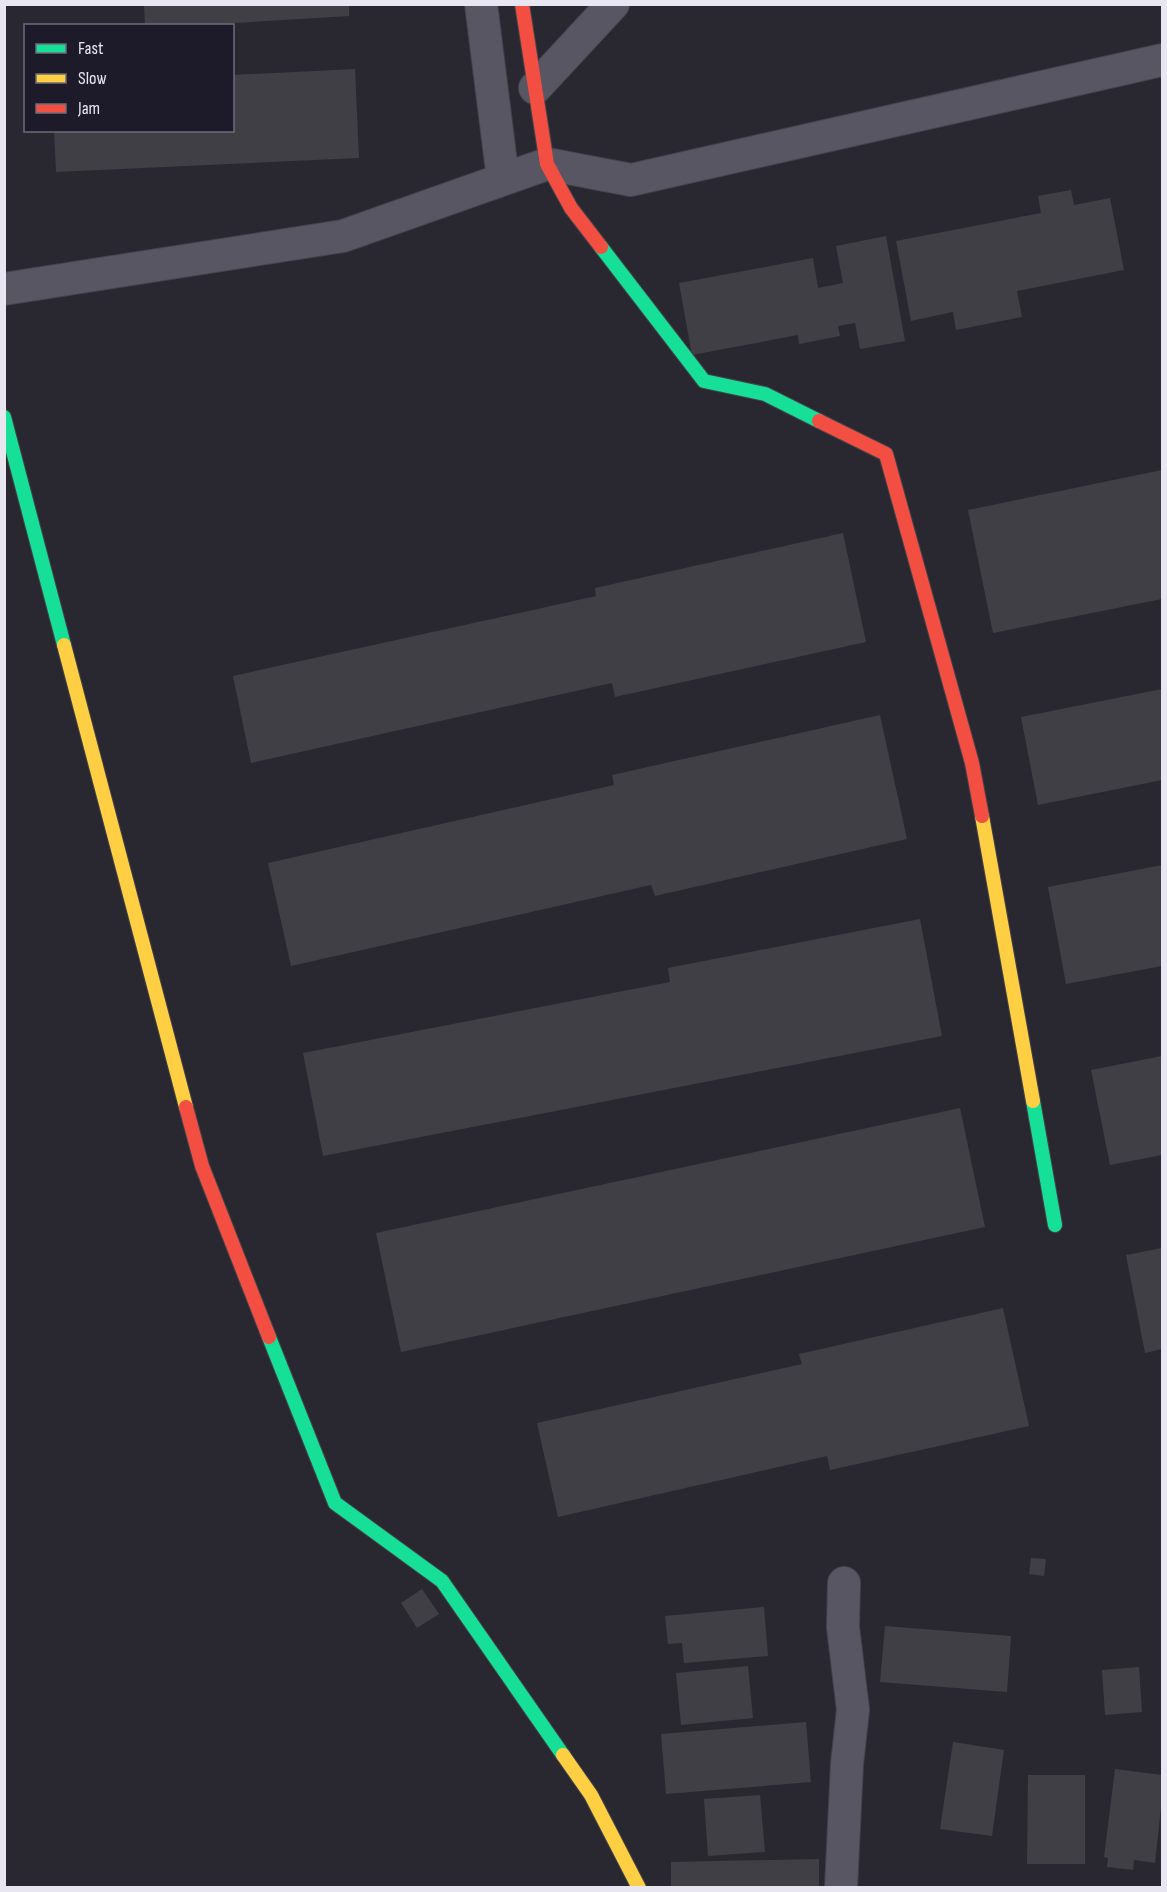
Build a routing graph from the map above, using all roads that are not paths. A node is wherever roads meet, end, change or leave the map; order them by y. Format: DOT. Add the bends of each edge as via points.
graph roads {
  1 [pos="481,4"];
  2 [pos="522,4"];
  3 [pos="613,4"];
  4 [pos="1162,60"];
  5 [pos="535,88"];
  6 [pos="547,164"];
  7 [pos="503,179"];
  8 [pos="4,289"];
  9 [pos="4,417"];
  10 [pos="1055,1225"];
  11 [pos="844,1583"];
  12 [pos="639,1887"];
  13 [pos="841,1887"];
  1 -- 7 [label="street"];
  2 -- 5 [label="street"];
  3 -- 5 [label="street"];
  4 -- 6 [label="street" via="630,180"];
  5 -- 6 [label="street"];
  6 -- 7 [label="street"];
  6 -- 10 [label="street" via="571,208 704,381 765,394 886,454 972,763"];
  7 -- 8 [label="street" via="343,236"];
  9 -- 12 [label="street" via="202,1166 335,1503 442,1581 591,1795"];
  11 -- 13 [label="street" via="843,1627 853,1710"];
}
